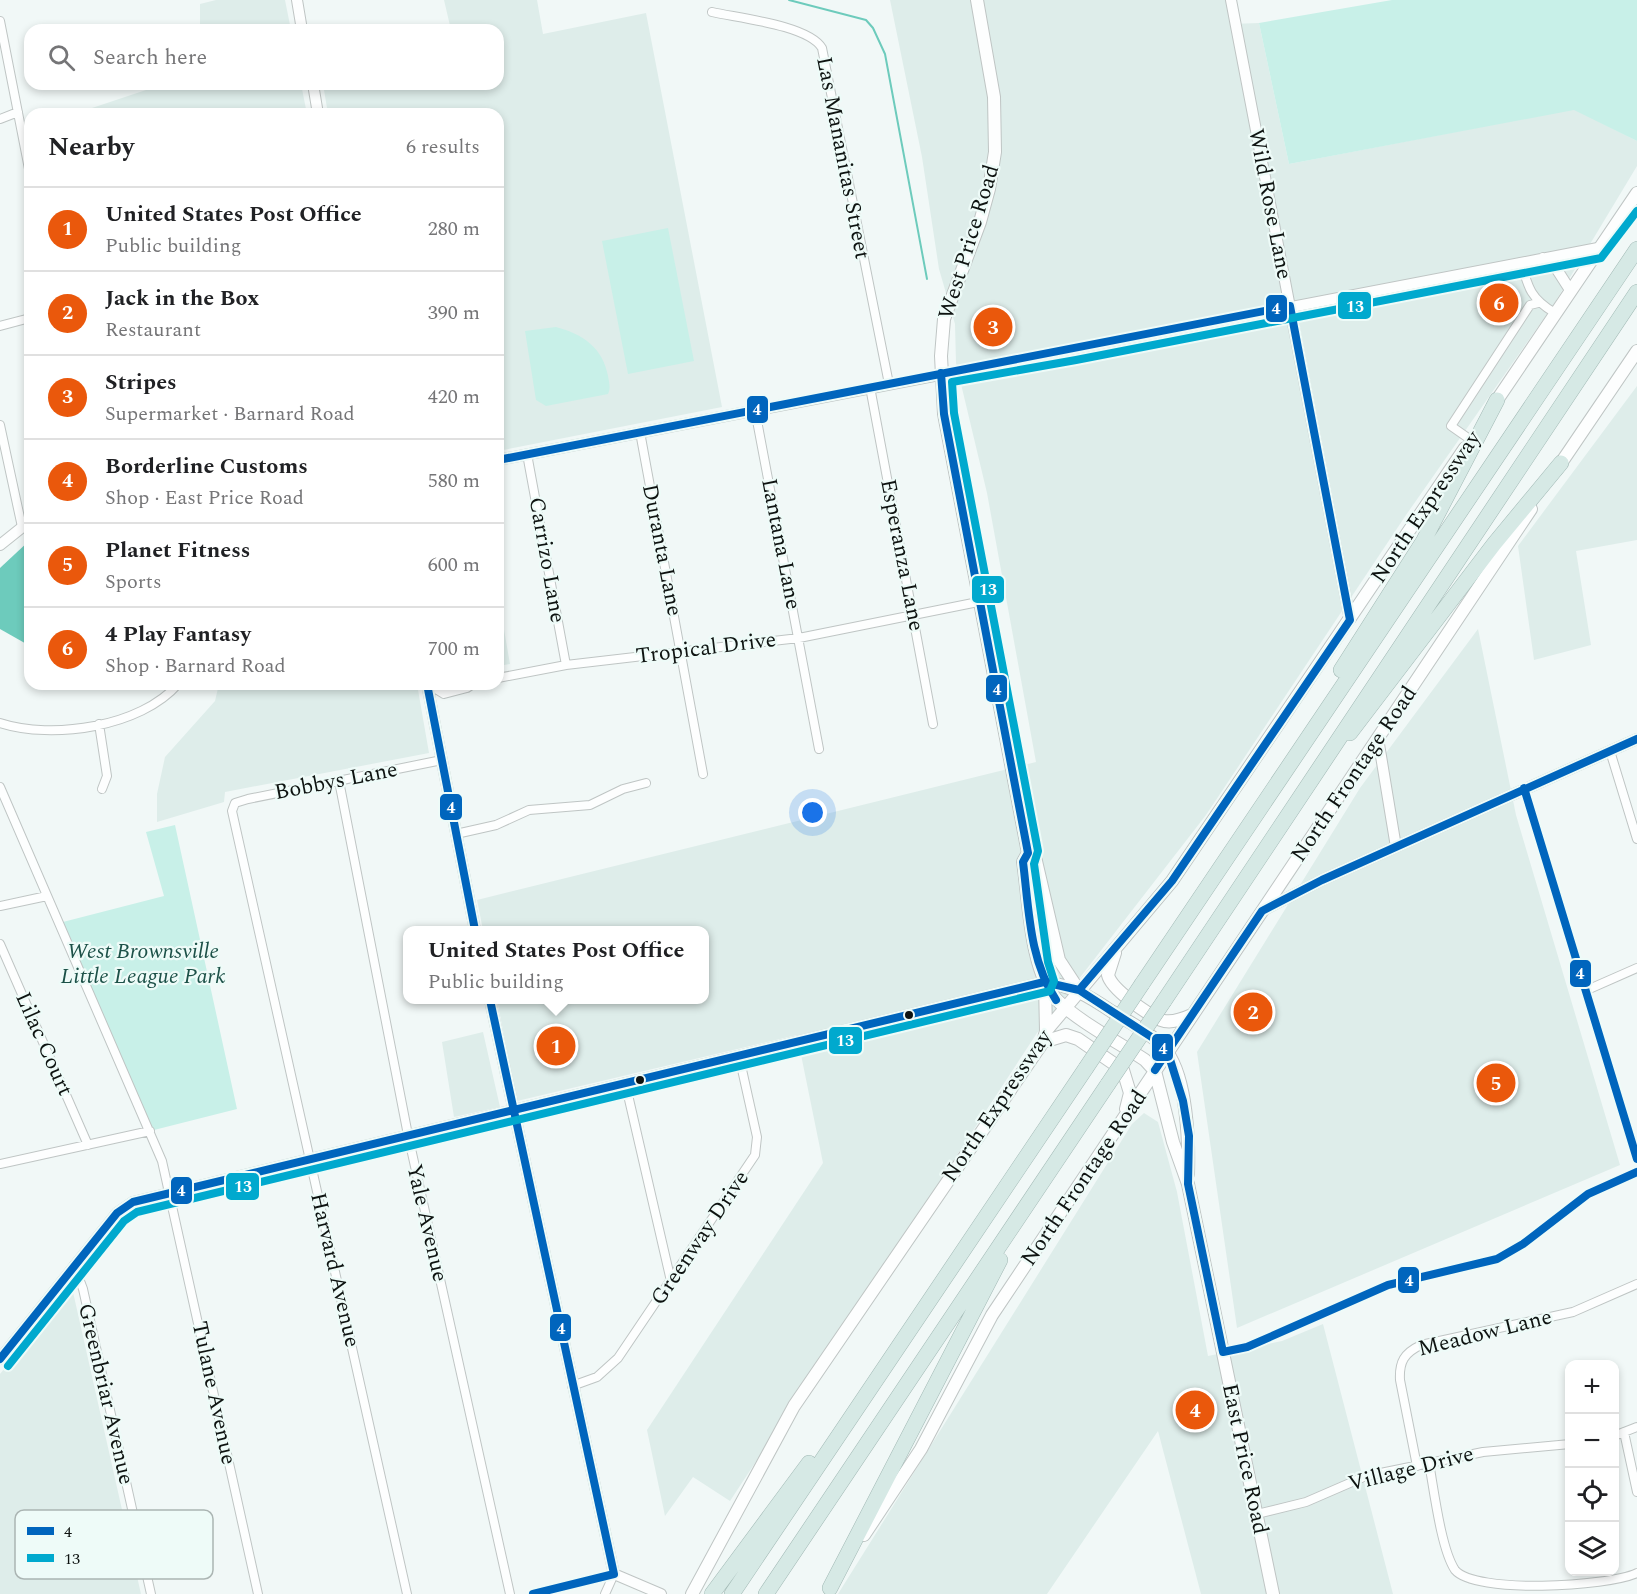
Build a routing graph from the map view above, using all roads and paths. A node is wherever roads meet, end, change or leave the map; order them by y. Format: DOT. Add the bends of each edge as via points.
graph roads {
  1 [pos="297,0"];
  2 [pos="977,0"];
  3 [pos="1231,0"];
  4 [pos="712,12"];
  5 [pos="0,21"];
  6 [pos="301,24"];
  7 [pos="314,90"];
  8 [pos="317,108"];
  9 [pos="18,112"];
  10 [pos="0,119"];
  11 [pos="24,143"];
  12 [pos="1637,193"];
  13 [pos="1598,248"];
  14 [pos="1637,249"];
  15 [pos="1543,258"];
  16 [pos="1521,262"];
  17 [pos="1570,290"];
  18 [pos="1637,292"];
  19 [pos="1538,303"];
  20 [pos="1290,306"];
  21 [pos="1555,313"];
  22 [pos="24,320"];
  23 [pos="0,326"];
  24 [pos="1637,351"];
  25 [pos="941,373"];
  26 [pos="889,384"];
  27 [pos="870,387"];
  28 [pos="1497,400"];
  29 [pos="755,410"];
  30 [pos="0,425"];
  31 [pos="640,432"];
  32 [pos="1471,440"];
  33 [pos="527,454"];
  34 [pos="504,459"];
  35 [pos="1561,463"];
  36 [pos="24,516"];
  37 [pos="24,526"];
  38 [pos="0,545"];
  39 [pos="978,602"];
  40 [pos="914,616"];
  41 [pos="1350,620"];
  42 [pos="799,638"];
  43 [pos="682,651"];
  44 [pos="566,665"];
  45 [pos="504,677"];
  46 [pos="172,690"];
  47 [pos="433,690"];
  48 [pos="438,690"];
  49 [pos="459,690"];
  50 [pos="0,723"];
  51 [pos="99,724"];
  52 [pos="933,724"];
  53 [pos="1378,738"];
  54 [pos="1637,739"];
  55 [pos="819,749"];
  56 [pos="1610,751"];
  57 [pos="442,760"];
  58 [pos="1291,763"];
  59 [pos="704,774"];
  60 [pos="339,781"];
  61 [pos="646,783"];
  62 [pos="1305,785"];
  63 [pos="1524,788"];
  64 [pos="0,789"];
  65 [pos="102,789"];
  66 [pos="232,806"];
  67 [pos="456,834"];
  68 [pos="1637,839"];
  69 [pos="1396,847"];
  70 [pos="1028,853"];
  71 [pos="47,896"];
  72 [pos="0,906"];
  73 [pos="1262,911"];
  74 [pos="475,926"];
  75 [pos="1119,943"];
  76 [pos="0,944"];
  77 [pos="1637,968"];
  78 [pos="1044,982"];
  79 [pos="1079,990"];
  80 [pos="1587,990"];
  81 [pos="491,1004"];
  82 [pos="1065,1007"];
  83 [pos="1192,1015"];
  84 [pos="1184,1030"];
  85 [pos="1045,1036"];
  86 [pos="1168,1053"];
  87 [pos="739,1056"];
  88 [pos="1155,1071"];
  89 [pos="625,1082"];
  90 [pos="1183,1101"];
  91 [pos="512,1109"];
  92 [pos="1124,1119"];
  93 [pos="150,1131"];
  94 [pos="408,1135"];
  95 [pos="88,1145"];
  96 [pos="310,1158"];
  97 [pos="1637,1159"];
  98 [pos="0,1164"];
  99 [pos="1637,1172"];
  100 [pos="1044,1178"];
  101 [pos="1188,1184"];
  102 [pos="170,1192"];
  103 [pos="74,1265"];
  104 [pos="670,1281"];
  105 [pos="1637,1284"];
  106 [pos="1223,1352"];
  107 [pos="892,1356"];
  108 [pos="0,1359"];
  109 [pos="572,1386"];
  110 [pos="1637,1427"];
  111 [pos="1624,1432"];
  112 [pos="1619,1434"];
  113 [pos="1565,1444"];
  114 [pos="1429,1463"];
  115 [pos="1417,1466"];
  116 [pos="1637,1492"];
  117 [pos="132,1510"];
  118 [pos="1257,1514"];
  119 [pos="1637,1573"];
  120 [pos="614,1574"];
  121 [pos="148,1579"];
  122 [pos="828,1591"];
  123 [pos="1270,1593"];
  124 [pos="151,1594"];
  125 [pos="258,1594"];
  126 [pos="407,1594"];
  127 [pos="510,1594"];
  128 [pos="533,1594"];
  129 [pos="605,1594"];
  130 [pos="662,1594"];
  131 [pos="692,1594"];
  132 [pos="712,1594"];
  133 [pos="732,1594"];
  134 [pos="766,1594"];
  1 -- 6 [label="street"];
  2 -- 25 [label="main road, West Price Road" via="994,97 995,152 980,222 944,319"];
  3 -- 20 [label="street, Wild Rose Lane"];
  4 -- 26 [label="street, Las Mananitas Street" via="803,33 817,40 822,48"];
  5 -- 9 [label="street"];
  7 -- 8 [label="street"];
  9 -- 10 [label="street"];
  9 -- 11 [label="street"];
  12 -- 13 [label="main road, North Expressway"];
  13 -- 15 [label="street"];
  13 -- 17 [label="main road, North Expressway"];
  14 -- 58 [label="highway, North Expressway"];
  15 -- 16 [label="street"];
  15 -- 17 [label="street" via="1554,265"];
  16 -- 19 [label="street" via="1528,287"];
  16 -- 20 [label="street"];
  17 -- 21 [label="main road, North Expressway"];
  18 -- 62 [label="highway"];
  19 -- 21 [label="street"];
  19 -- 32 [label="street" via="1530,305 1451,426"];
  20 -- 25 [label="street"];
  20 -- 41 [label="street, Wild Rose Lane"];
  21 -- 28 [label="main road, North Expressway"];
  22 -- 23 [label="street"];
  24 -- 35 [label="main road, North Frontage Road"];
  25 -- 26 [label="street"];
  25 -- 39 [label="main road, West Price Road" via="944,414"];
  26 -- 27 [label="street"];
  27 -- 29 [label="street"];
  27 -- 40 [label="street, Esperanza Lane"];
  28 -- 32 [label="main road, North Expressway"];
  28 -- 58 [label="highway" via="1424,540 1319,705"];
  29 -- 31 [label="street"];
  29 -- 42 [label="street, Lantana Lane"];
  30 -- 36 [label="street"];
  31 -- 33 [label="street"];
  31 -- 43 [label="street, Duranta Lane"];
  32 -- 41 [label="main road, North Expressway"];
  33 -- 34 [label="street"];
  33 -- 44 [label="street, Carrizo Lane"];
  35 -- 53 [label="main road, North Frontage Road"];
  35 -- 62 [label="highway" via="1494,544 1370,710"];
  37 -- 38 [label="street"];
  39 -- 40 [label="street, Tropical Drive"];
  39 -- 70 [label="main road, West Price Road"];
  40 -- 42 [label="street, Tropical Drive"];
  40 -- 52 [label="street, Esperanza Lane"];
  41 -- 75 [label="main road, North Expressway" via="1172,881"];
  42 -- 43 [label="street, Tropical Drive"];
  42 -- 55 [label="street, Lantana Lane"];
  43 -- 44 [label="street, Tropical Drive"];
  43 -- 59 [label="street, Duranta Lane"];
  44 -- 45 [label="street, Tropical Drive"];
  46 -- 51 [label="street" via="144,709"];
  47 -- 57 [label="street"];
  48 -- 49 [label="street" via="444,694"];
  50 -- 51 [label="street" via="42,731"];
  51 -- 65 [label="street" via="108,776"];
  53 -- 69 [label="street"];
  53 -- 73 [label="main road, North Frontage Road"];
  54 -- 56 [label="street"];
  56 -- 63 [label="street"];
  56 -- 68 [label="street"];
  57 -- 60 [label="street, Bobbys Lane"];
  57 -- 67 [label="street"];
  58 -- 107 [label="highway, North Expressway, bridge"];
  60 -- 66 [label="street, Bobbys Lane" via="248,799"];
  60 -- 94 [label="street, Yale Avenue"];
  61 -- 67 [label="street" via="590,805 529,810 496,825"];
  62 -- 100 [label="highway, bridge"];
  63 -- 69 [label="street"];
  63 -- 80 [label="street"];
  64 -- 71 [label="street, Tulane Avenue"];
  66 -- 96 [label="street, Harvard Avenue"];
  67 -- 74 [label="street"];
  69 -- 73 [label="street"];
  70 -- 78 [label="main road, West Price Road" via="1023,862"];
  70 -- 79 [label="main road" via="1036,861 1059,960"];
  71 -- 72 [label="street"];
  71 -- 93 [label="street, Tulane Avenue"];
  73 -- 83 [label="main road, North Frontage Road"];
  75 -- 79 [label="main road, North Expressway"];
  75 -- 83 [label="main road" via="1108,969 1112,985 1162,1021 1179,1021"];
  76 -- 95 [label="street, Lilac Court"];
  77 -- 80 [label="street"];
  78 -- 79 [label="main road"];
  78 -- 82 [label="main road, West Price Road"];
  78 -- 85 [label="main road"];
  78 -- 87 [label="street"];
  79 -- 82 [label="main road, North Expressway"];
  79 -- 86 [label="main road" via="1153,1038"];
  80 -- 97 [label="street"];
  81 -- 91 [label="street"];
  82 -- 85 [label="main road, North Expressway"];
  82 -- 88 [label="main road" via="1145,1060"];
  83 -- 84 [label="main road, North Frontage Road"];
  84 -- 86 [label="main road, North Frontage Road"];
  84 -- 90 [label="main road" via="1179,1053"];
  85 -- 92 [label="main road" via="1078,1039 1123,1070 1130,1093"];
  85 -- 131 [label="main road, North Expressway" via="794,1406"];
  86 -- 88 [label="main road, North Frontage Road"];
  86 -- 90 [label="main road, East Price Road"];
  87 -- 89 [label="street"];
  87 -- 104 [label="street, Greenway Drive" via="757,1137 755,1155"];
  88 -- 92 [label="main road, North Frontage Road"];
  88 -- 101 [label="main road, East Price Road"];
  89 -- 91 [label="street"];
  89 -- 104 [label="street"];
  90 -- 101 [label="main road, East Price Road" via="1189,1136"];
  91 -- 94 [label="street"];
  91 -- 109 [label="street"];
  92 -- 122 [label="main road, North Frontage Road" via="992,1315 921,1449"];
  93 -- 95 [label="street"];
  93 -- 102 [label="street, Tulane Avenue"];
  94 -- 96 [label="street"];
  94 -- 127 [label="street, Yale Avenue"];
  95 -- 98 [label="street"];
  96 -- 102 [label="street"];
  96 -- 126 [label="street, Harvard Avenue"];
  99 -- 106 [label="street" via="1588,1194 1497,1259 1388,1285 1246,1347"];
  100 -- 122 [label="highway"];
  100 -- 134 [label="highway"];
  101 -- 106 [label="main road, East Price Road"];
  102 -- 103 [label="street" via="126,1206"];
  102 -- 125 [label="street, Tulane Avenue"];
  103 -- 108 [label="street"];
  103 -- 117 [label="street, Greenbriar Avenue" via="83,1289"];
  104 -- 109 [label="street, Greenway Drive" via="612,1366 597,1377"];
  105 -- 115 [label="street, Meadow Lane" via="1573,1312 1420,1345 1406,1354 1399,1368 1400,1380"];
  106 -- 118 [label="main road, East Price Road"];
  107 -- 132 [label="highway"];
  107 -- 133 [label="highway, North Expressway"];
  109 -- 120 [label="street"];
  110 -- 111 [label="street"];
  111 -- 112 [label="street"];
  111 -- 116 [label="street"];
  113 -- 114 [label="street, Village Drive" via="1506,1449"];
  114 -- 115 [label="street, Village Drive"];
  114 -- 119 [label="street" via="1448,1555 1462,1577 1477,1583 1562,1587"];
  115 -- 118 [label="street, Village Drive" via="1352,1480 1306,1502"];
  118 -- 123 [label="main road, East Price Road"];
  120 -- 128 [label="street"];
  120 -- 129 [label="street"];
  120 -- 130 [label="street"];
  121 -- 124 [label="street, Greenbriar Avenue"];
}
